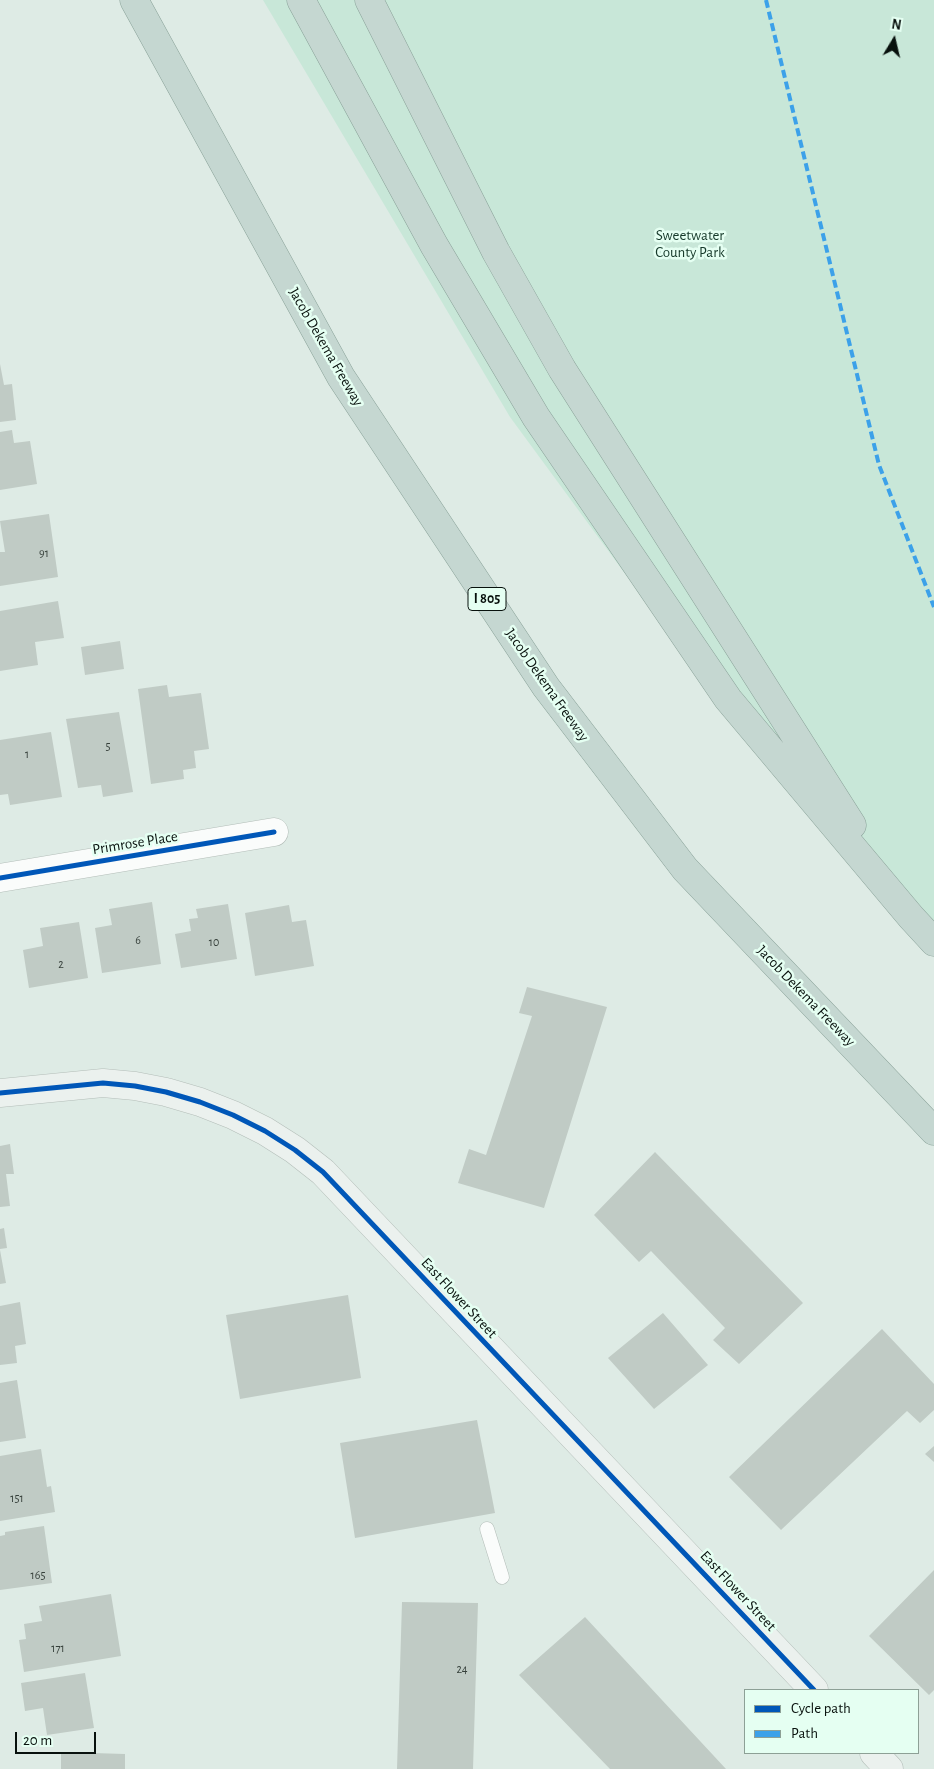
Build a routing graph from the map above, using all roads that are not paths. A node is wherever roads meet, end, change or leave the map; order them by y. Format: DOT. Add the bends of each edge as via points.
graph roads {
  1 [pos="134,0"];
  2 [pos="301,0"];
  3 [pos="369,0"];
  4 [pos="274,832"];
  5 [pos="0,878"];
  6 [pos="911,917"];
  7 [pos="934,942"];
  8 [pos="0,1093"];
  9 [pos="934,1132"];
  10 [pos="487,1529"];
  11 [pos="502,1576"];
  12 [pos="813,1689"];
  13 [pos="875,1754"];
  14 [pos="889,1769"];
  1 -- 9 [label="highway, Jacob Dekema Freeway / I 805" via="340,377 546,687 684,869"];
  2 -- 6 [label="highway" via="434,245 536,417 728,699"];
  3 -- 6 [label="highway" via="496,252 562,369"];
  4 -- 5 [label="street, Primrose Place"];
  6 -- 7 [label="highway"];
  8 -- 12 [label="street, East Flower Street" via="103,1083 135,1086 200,1102 233,1115 295,1150 323,1172"];
  10 -- 11 [label="lane"];
  13 -- 14 [label="street"];
}
